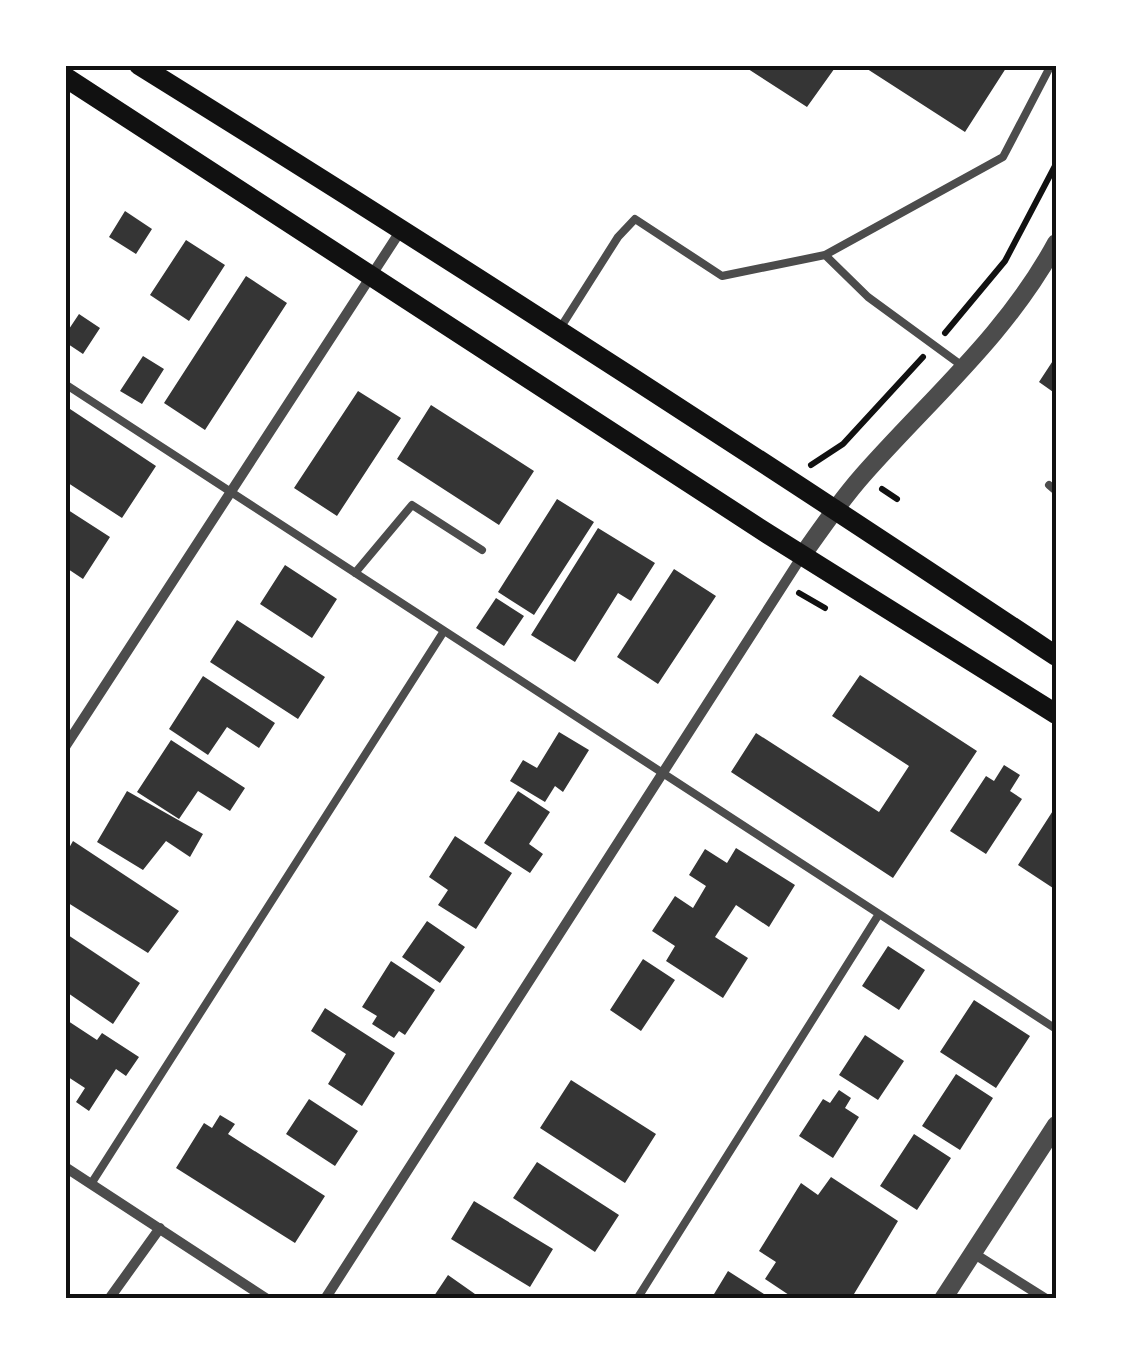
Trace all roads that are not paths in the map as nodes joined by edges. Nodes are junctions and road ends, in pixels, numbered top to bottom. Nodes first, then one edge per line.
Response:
1 (139, 65) edge
2 (1051, 65) edge
3 (65, 76) edge
4 (402, 229) junction
5 (1056, 243) edge
6 (825, 255) junction
7 (369, 277) junction
8 (558, 330) junction
9 (965, 368) junction
10 (65, 384) edge
11 (230, 492) junction
12 (836, 509) junction
13 (482, 550) dead end
14 (802, 556) junction
15 (355, 573) junction
16 (444, 631) junction
17 (1056, 656) edge
18 (1056, 714) edge
19 (65, 747) edge
20 (662, 773) junction
21 (880, 914) junction
22 (1056, 1030) edge
23 (1056, 1125) edge
24 (65, 1167) edge
25 (91, 1184) junction
26 (160, 1228) junction
27 (973, 1253) junction
28 (110, 1299) edge
29 (266, 1299) edge
30 (325, 1299) edge
31 (637, 1299) edge
32 (943, 1299) edge
33 (1046, 1299) edge

1 - 4 main road
2 - 6 lane
3 - 7 main road
4 - 7 street
4 - 8 main road
5 - 9 street
6 - 8 lane
6 - 9 lane
7 - 11 street
7 - 14 main road
8 - 12 main road
9 - 12 street
10 - 11 lane
11 - 15 lane
11 - 19 street
12 - 14 street
12 - 17 main road
13 - 15 lane
14 - 18 main road
14 - 20 street
15 - 16 lane
16 - 20 lane
16 - 25 lane
20 - 21 lane
20 - 30 street
21 - 22 lane
21 - 31 lane
23 - 27 street
24 - 25 street
25 - 26 street
26 - 28 street
26 - 29 street
27 - 32 street
27 - 33 street

